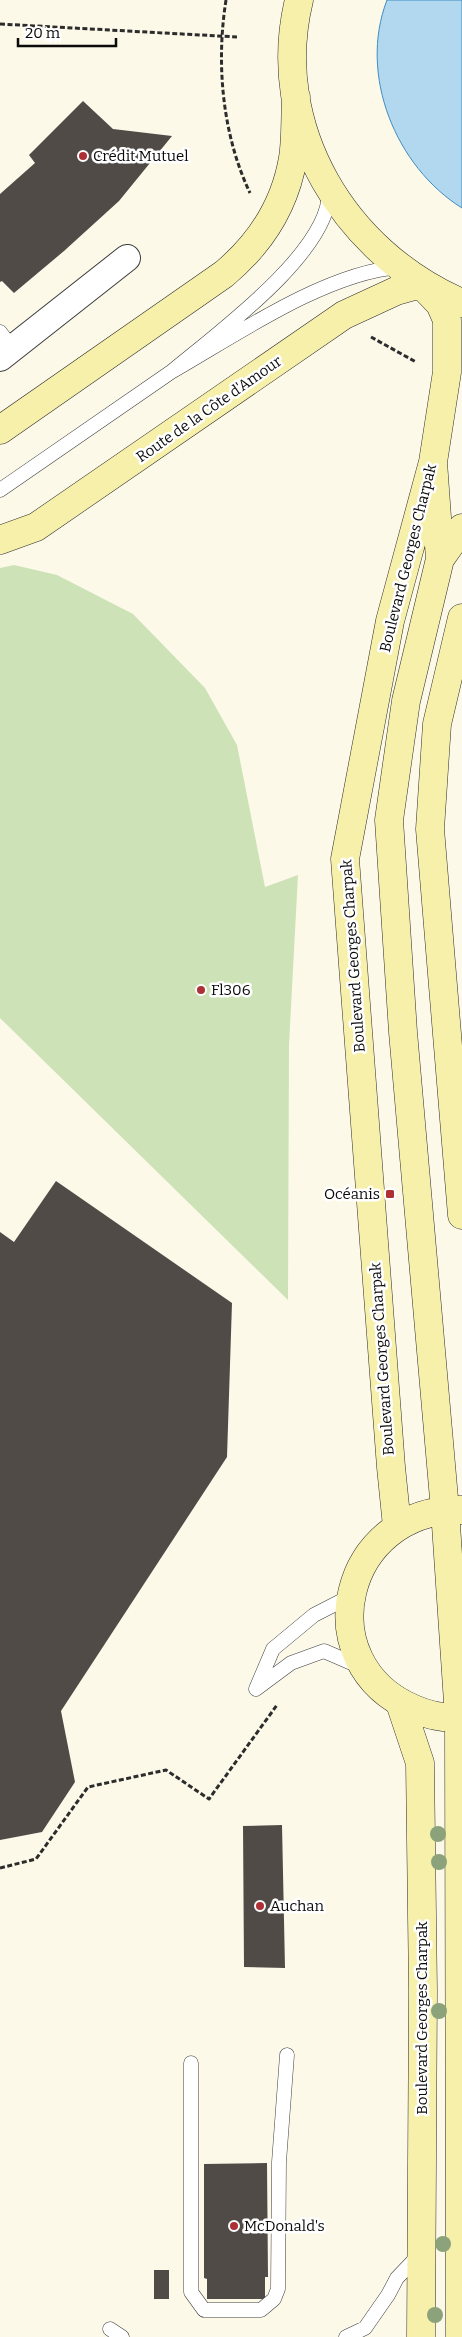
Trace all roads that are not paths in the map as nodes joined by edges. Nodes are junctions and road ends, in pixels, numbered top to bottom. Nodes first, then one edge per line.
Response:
1 (299, 0) edge
2 (296, 97) junction
3 (329, 189) junction
4 (127, 258) dead end
5 (400, 267) junction
6 (421, 284) junction
7 (462, 304) edge
8 (4, 346) edge
9 (171, 372) junction
10 (0, 430) edge
11 (433, 462) junction
12 (0, 490) edge
13 (462, 528) edge
14 (0, 540) edge
15 (440, 559) junction
16 (462, 618) edge
17 (462, 1215) edge
18 (454, 1510) edge
19 (397, 1526) junction
20 (350, 1596) junction
21 (364, 1668) junction
22 (400, 1703) junction
23 (460, 1717) edge
24 (288, 2055) dead end
25 (191, 2063) dead end
26 (421, 2253) junction
27 (110, 2329) dead end
28 (122, 2337) edge
29 (346, 2337) edge
30 (421, 2337) edge
31 (460, 2337) edge

1 - 2 main road
2 - 3 main road
2 - 10 main road
3 - 5 main road
3 - 9 lane
4 - 8 street
5 - 6 main road
5 - 9 lane
6 - 7 main road
6 - 11 main road, Boulevard Georges Charpak
6 - 14 main road, Route de la Côte d'Amour
9 - 12 lane
11 - 15 main road
11 - 19 main road, Boulevard Georges Charpak
13 - 15 main road
15 - 18 main road
16 - 17 main road
18 - 19 main road
18 - 23 main road
19 - 20 main road
20 - 21 main road
20 - 21 lane
21 - 22 main road
22 - 23 main road
22 - 26 main road, Boulevard Georges Charpak
23 - 31 main road
24 - 25 lane
26 - 29 lane
26 - 30 main road, Boulevard Georges Charpak
27 - 28 lane

